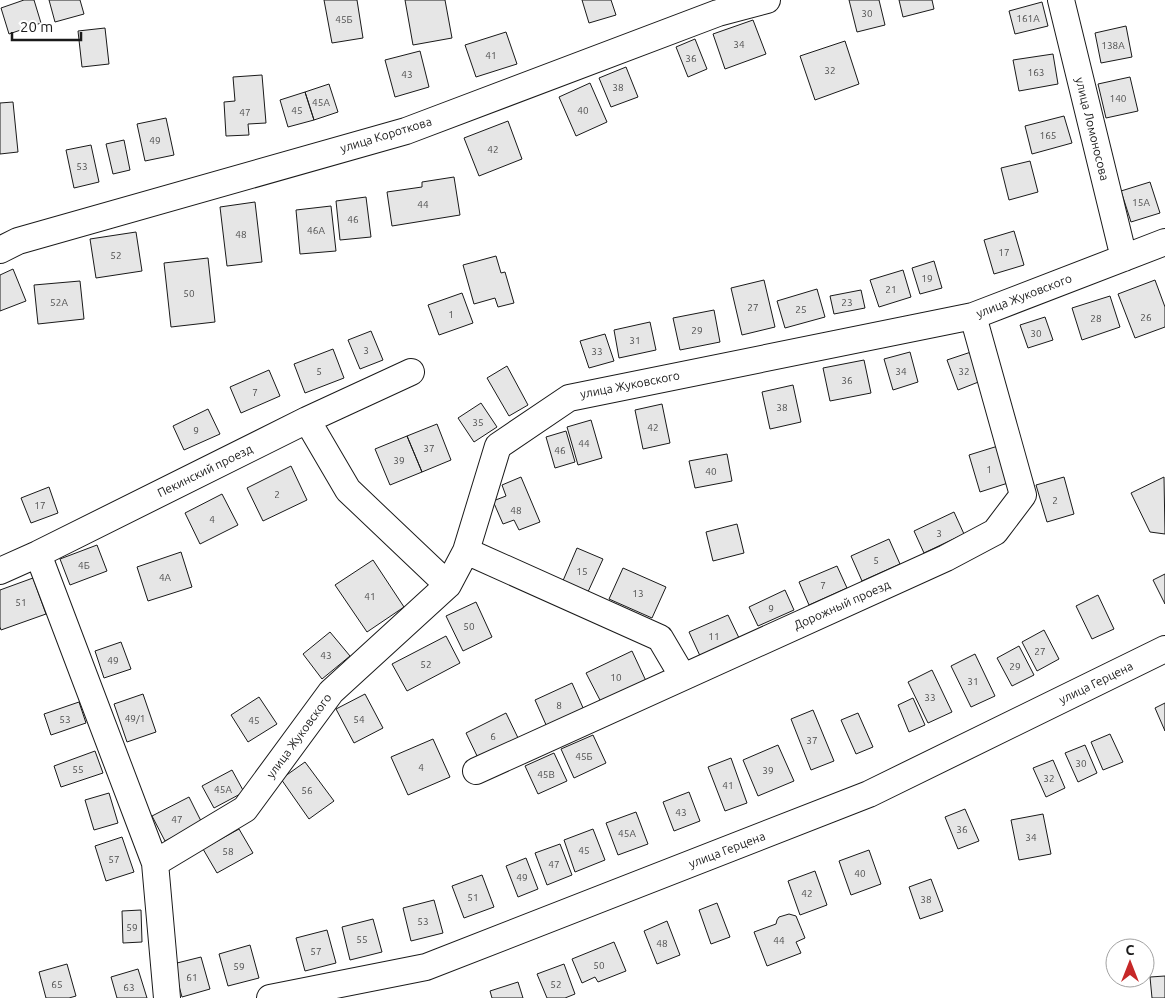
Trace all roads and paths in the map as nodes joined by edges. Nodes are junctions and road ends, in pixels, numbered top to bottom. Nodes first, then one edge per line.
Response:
1 (767, 0) edge
2 (1061, 0) edge
3 (1165, 242) edge
4 (0, 250) edge
5 (1124, 258) junction
6 (973, 316) junction
7 (411, 372) dead end
8 (307, 420) junction
9 (466, 551) junction
10 (38, 554) junction
11 (0, 571) edge
12 (448, 585) junction
13 (1165, 649) edge
14 (684, 677) junction
15 (476, 771) dead end
16 (154, 863) junction
17 (167, 998) edge
18 (270, 998) edge

1 - 4 street, улица Короткова
2 - 5 street, улица Ломоносова
3 - 5 street, улица Жуковского
5 - 6 street, улица Жуковского
6 - 9 street, улица Жуковского
6 - 14 street, Дорожный проезд
7 - 8 street, Пекинский проезд
8 - 10 street, Пекинский проезд
8 - 12 street
9 - 12 street, улица Жуковского
9 - 14 street
10 - 11 street, Пекинский проезд
10 - 16 street
12 - 16 street, улица Жуковского
13 - 18 street, улица Герцена
14 - 15 street, Дорожный проезд
16 - 17 street

